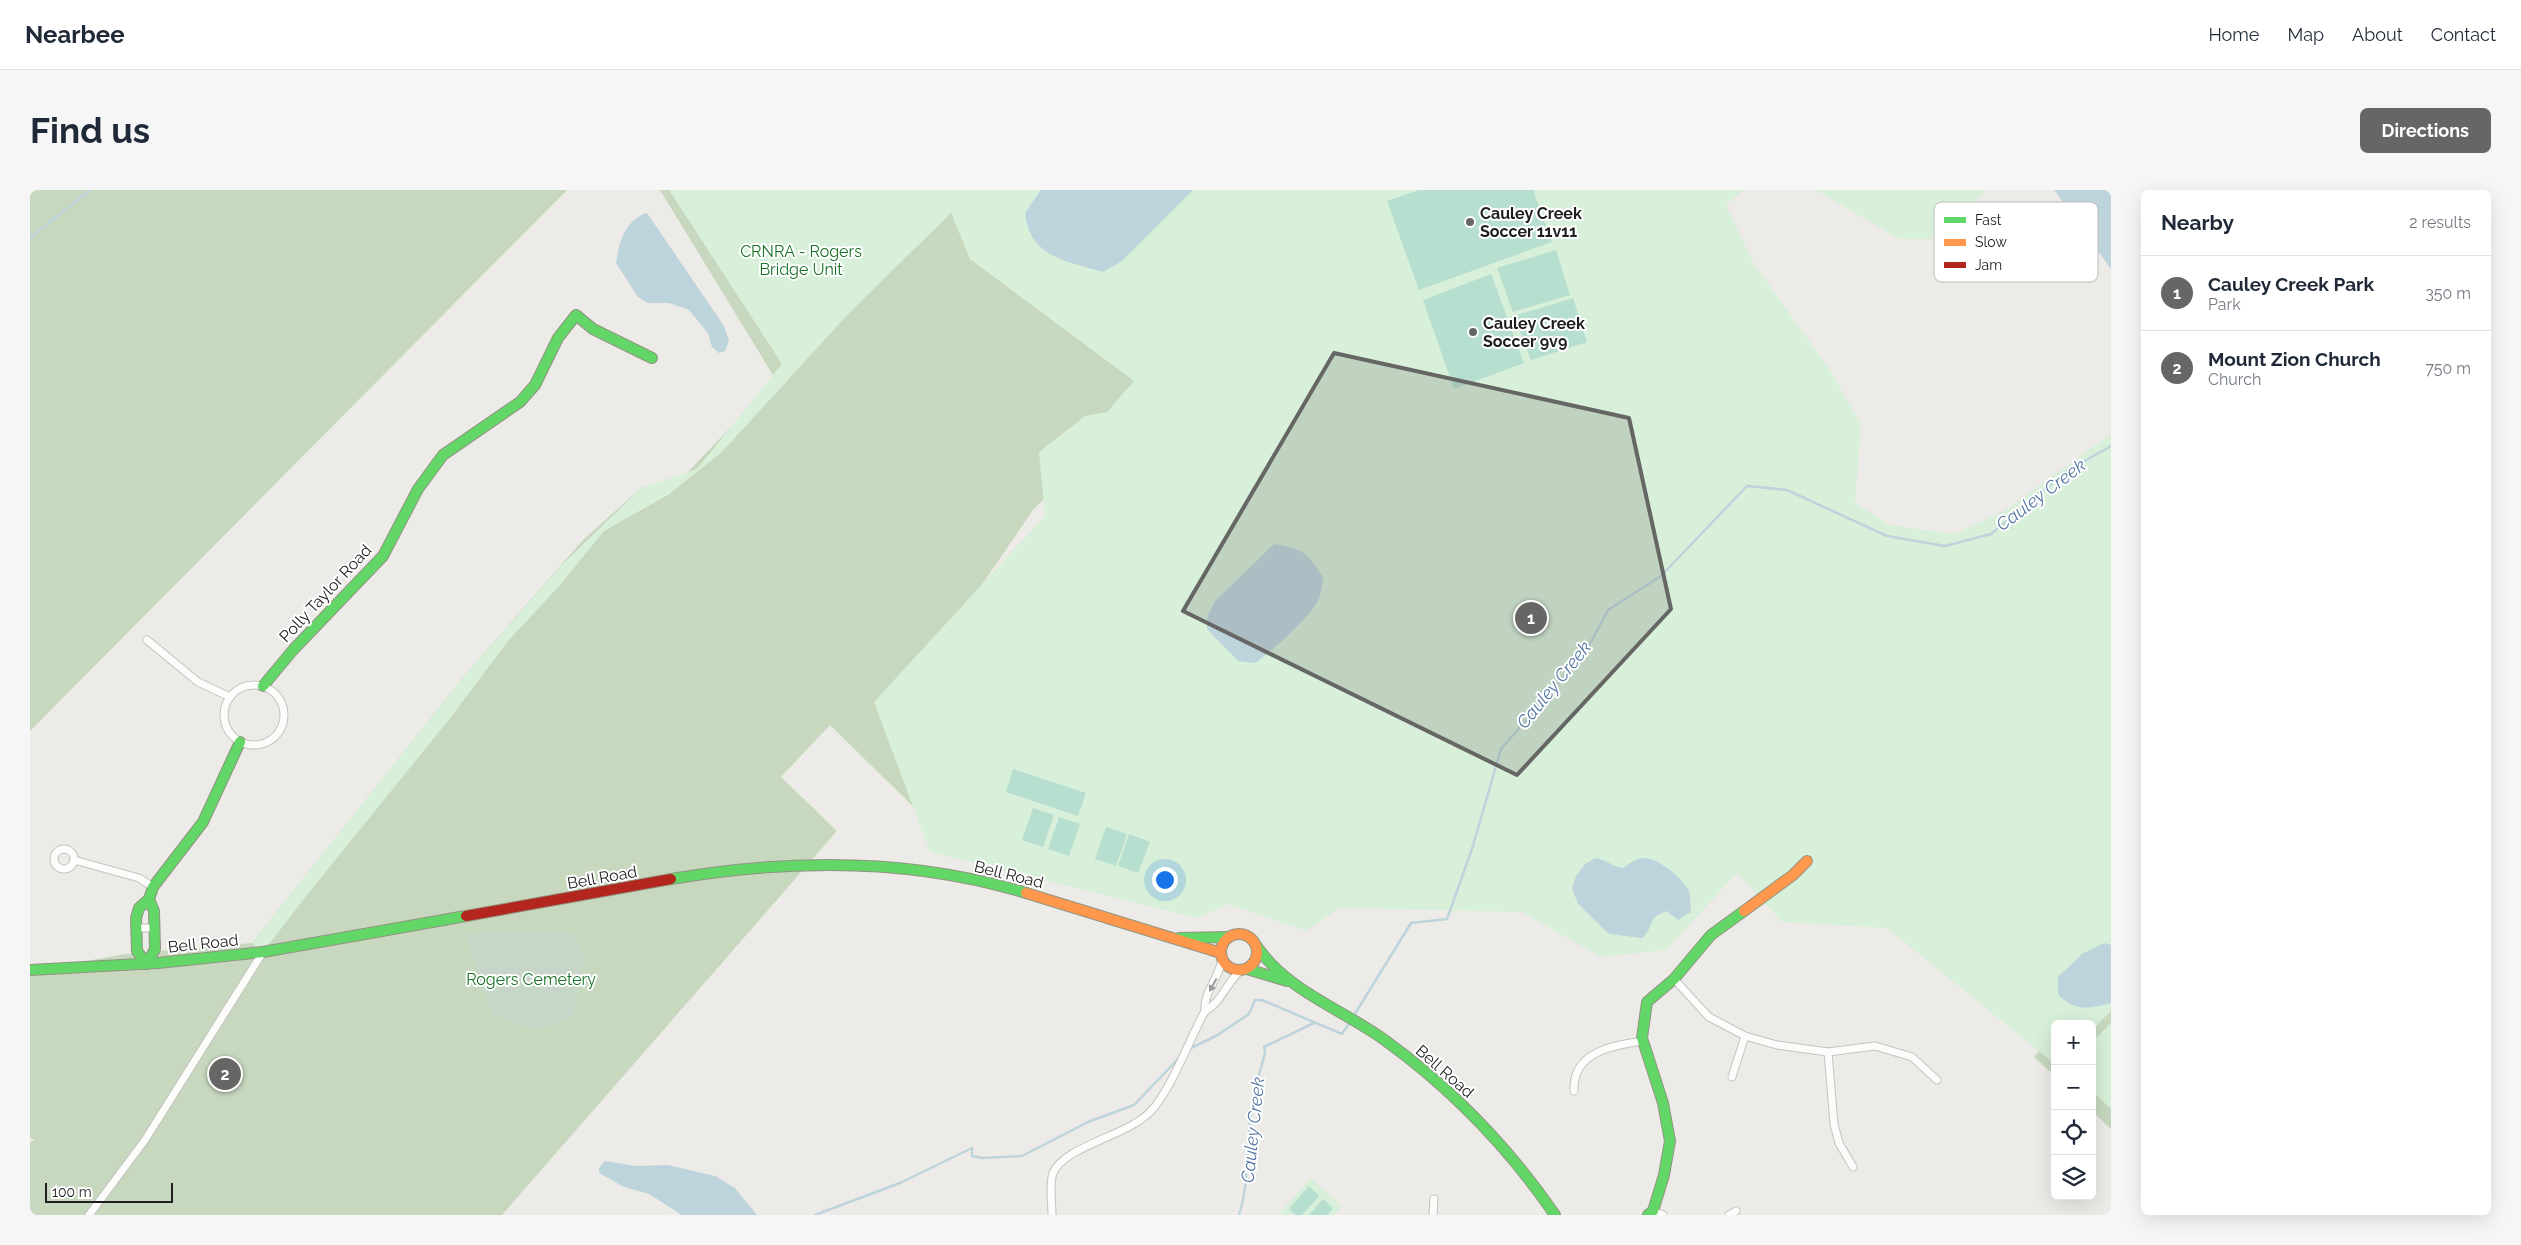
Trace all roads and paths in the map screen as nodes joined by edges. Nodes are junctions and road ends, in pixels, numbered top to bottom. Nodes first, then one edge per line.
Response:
1 (652, 358) dead end
2 (147, 640) dead end
3 (263, 686) junction
4 (230, 697) junction
5 (240, 742) junction
6 (74, 860) dead end
7 (1807, 861) dead end
8 (153, 887) junction
9 (149, 899) junction
10 (136, 928) junction
11 (153, 928) junction
12 (1228, 937) junction
13 (1173, 938) junction
14 (1258, 948) junction
15 (263, 952) junction
16 (1222, 956) junction
17 (147, 964) junction
18 (1244, 969) junction
19 (30, 970) edge
20 (1674, 979) junction
21 (1288, 981) junction
22 (1205, 1011) junction
23 (1745, 1036) junction
24 (1643, 1042) junction
25 (1828, 1052) junction
26 (1732, 1077) dead end
27 (1937, 1080) dead end
28 (1574, 1091) dead end
29 (1854, 1166) dead end
30 (1434, 1199) dead end
31 (1655, 1214) edge
32 (90, 1215) edge
33 (1052, 1215) edge
34 (1433, 1215) edge
35 (1555, 1215) edge

1 - 3 street, Polly Taylor Road
2 - 4 street
3 - 4 street
3 - 5 street
4 - 5 street
5 - 8 street
6 - 8 street
7 - 20 street
8 - 9 street
9 - 10 street
9 - 11 street
10 - 11 street
10 - 17 street
11 - 17 street
12 - 13 street, Bell Road
12 - 14 street, Bell Road
12 - 16 street
13 - 15 street, Bell Road
13 - 16 street, Bell Road
14 - 18 street
14 - 21 street, Bell Road
15 - 17 street, Bell Road
15 - 32 street
16 - 18 street, Bell Road
16 -> 22 street
17 - 19 street, Bell Road
18 - 21 street, Bell Road
18 - 22 street
20 - 23 street
20 - 24 street
21 - 35 street, Bell Road
22 - 33 street
23 - 25 street
23 - 26 street
24 - 28 street
24 - 31 street
25 - 27 street
25 - 29 street
30 - 34 street

